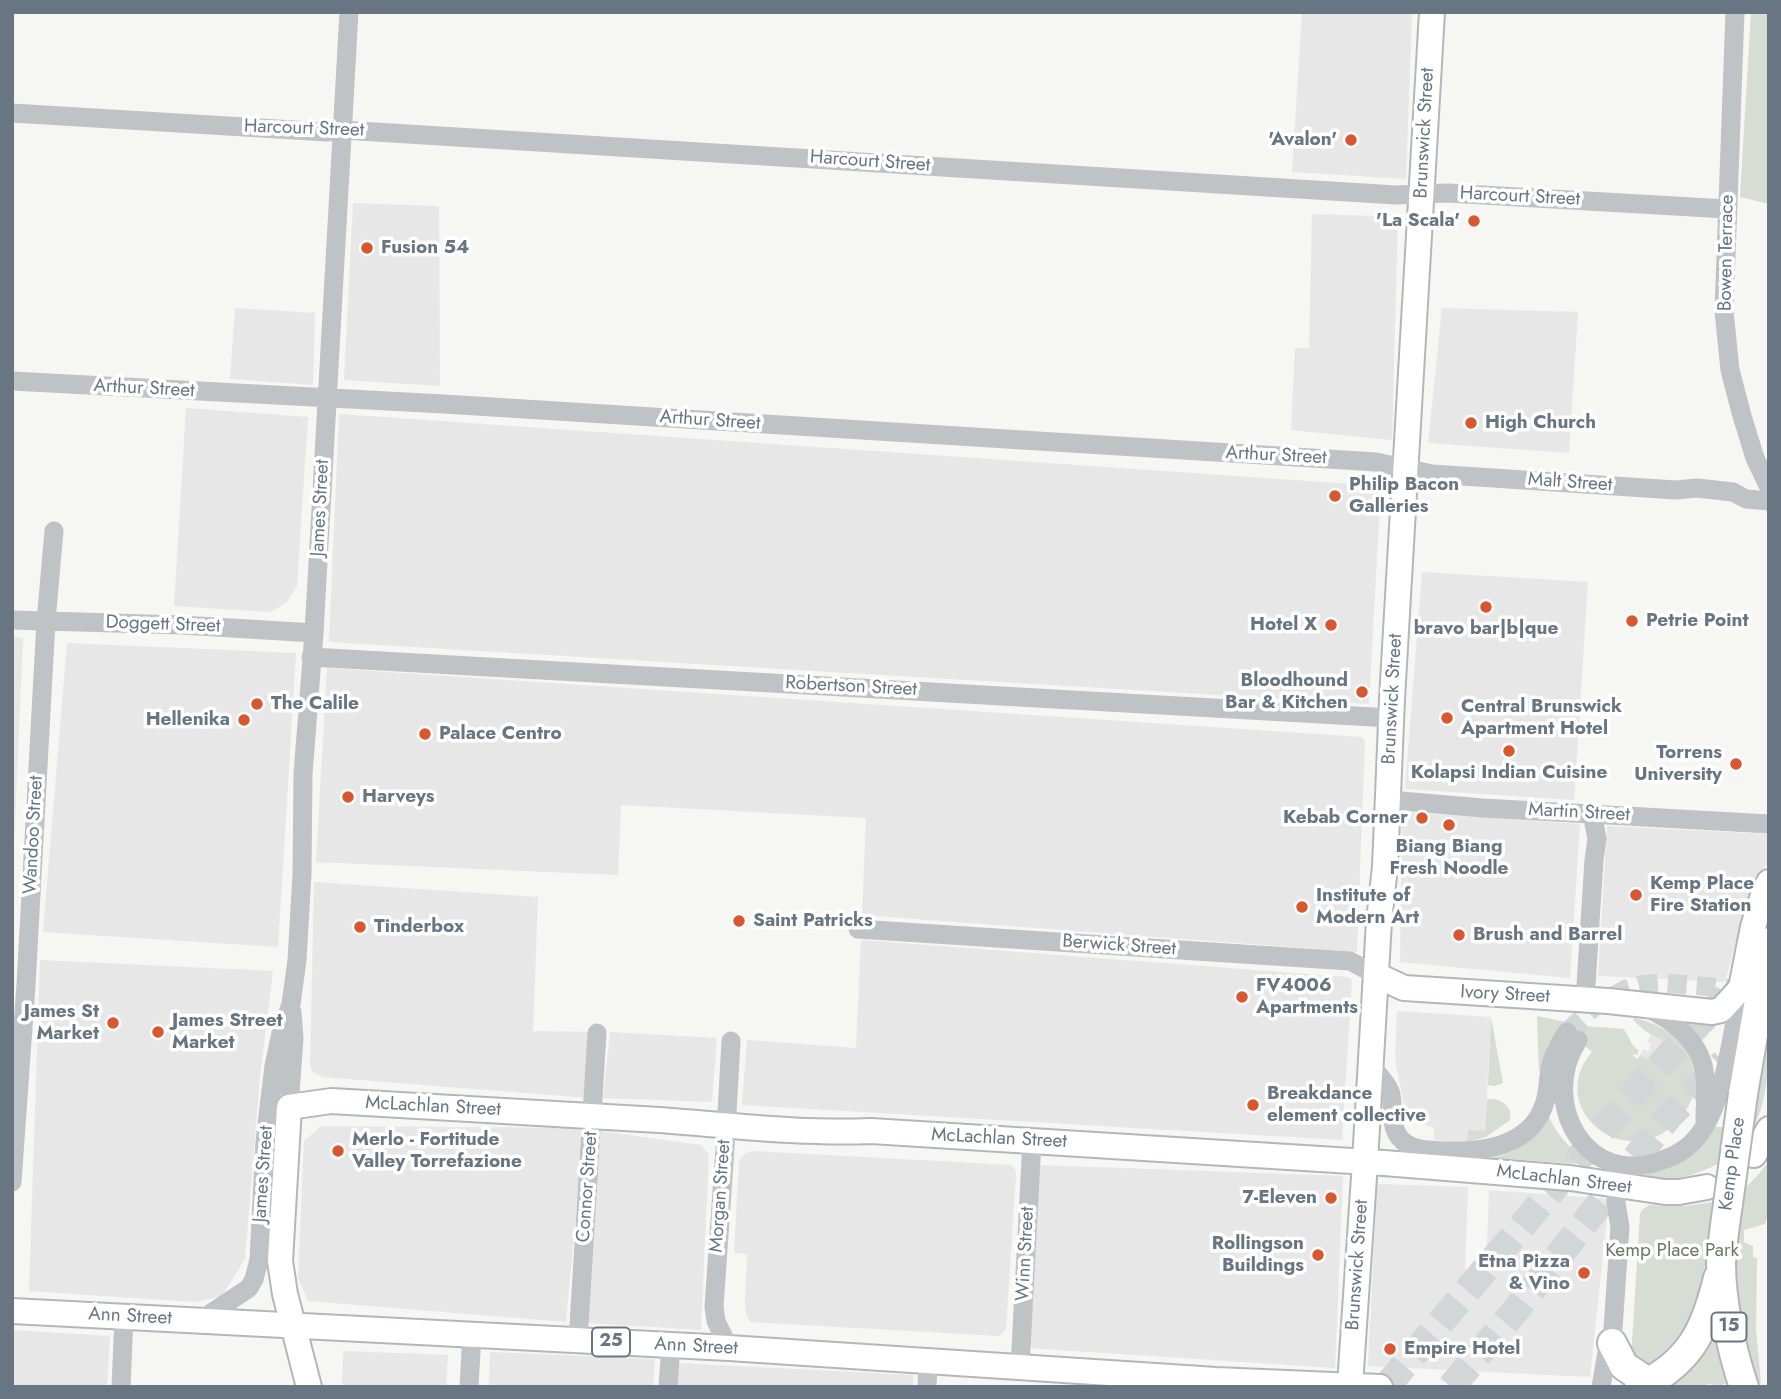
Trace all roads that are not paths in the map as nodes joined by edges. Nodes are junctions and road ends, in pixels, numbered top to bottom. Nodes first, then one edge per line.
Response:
1 (349, 12) edge
2 (1432, 12) edge
3 (1735, 12) edge
4 (12, 113) edge
5 (343, 130) junction
6 (1422, 194) junction
7 (1727, 209) junction
8 (12, 381) edge
9 (327, 399) junction
10 (1406, 469) junction
11 (1765, 478) edge
12 (1734, 492) junction
13 (1769, 500) edge
14 (54, 531) dead end
15 (12, 620) edge
16 (46, 621) junction
17 (314, 633) junction
18 (312, 657) junction
19 (1391, 718) junction
20 (1389, 800) junction
21 (1592, 814) junction
22 (1769, 824) edge
23 (1769, 882) edge
24 (858, 929) dead end
25 (1769, 942) edge
26 (1376, 975) junction
27 (1741, 988) junction
28 (1585, 1000) junction
29 (291, 1004) junction
30 (1637, 1005) junction
31 (597, 1033) dead end
32 (731, 1041) dead end
33 (274, 1066) junction
34 (1371, 1066) junction
35 (290, 1081) junction
36 (316, 1102) junction
37 (289, 1107) junction
38 (592, 1116) junction
39 (1705, 1124) junction
40 (726, 1126) junction
41 (1769, 1129) edge
42 (1032, 1141) junction
43 (1754, 1155) dead end
44 (1365, 1162) junction
45 (12, 1182) edge
46 (1617, 1186) junction
47 (1648, 1190) junction
48 (1718, 1196) junction
49 (1620, 1227) junction
50 (1721, 1266) junction
51 (12, 1311) edge
52 (124, 1317) junction
53 (201, 1320) junction
54 (294, 1326) junction
55 (472, 1334) junction
56 (578, 1341) junction
57 (1612, 1343) junction
58 (671, 1345) junction
59 (729, 1348) junction
60 (928, 1361) junction
61 (1020, 1367) junction
62 (1125, 1380) edge
63 (1350, 1385) edge
64 (1644, 1385) edge
65 (121, 1387) edge
66 (309, 1387) edge
67 (469, 1387) edge
68 (668, 1387) edge
69 (927, 1387) edge
70 (1380, 1387) edge
71 (1601, 1387) edge
72 (1744, 1387) edge

1 - 5 street, James Street
2 - 6 main road, Brunswick Street
3 - 7 street, Bowen Terrace
4 - 5 street, Harcourt Street
5 - 6 street, Harcourt Street
5 - 9 street, James Street
6 - 7 street, Harcourt Street
6 - 10 main road, Brunswick Street
7 - 11 street, Bowen Terrace
8 - 9 street, Arthur Street
9 - 10 street, Arthur Street
9 - 17 street, James Street
10 - 12 street, Malt Street
10 - 19 main road, Brunswick Street
11 - 12 street
12 - 13 street, Malt Street
14 - 16 street, Wandoo Street
15 - 16 street, Doggett Street
16 - 17 street, Doggett Street
16 - 45 street, Wandoo Street
17 - 18 street, James Street
18 - 19 street, Robertson Street
18 - 29 street, James Street
19 - 20 main road, Brunswick Street
20 - 21 street, Martin Street
20 - 26 main road, Brunswick Street
21 - 22 street, Martin Street
21 - 28 street
23 - 27 main road, Kemp Place
24 - 26 street, Berwick Street
25 - 48 highway, Kemp Place / 15, bridge
26 - 28 main road, Ivory Street
26 - 34 main road, Brunswick Street
27 - 30 main road, Ivory Street
27 - 39 street, Kemp Place
28 - 30 main road, Ivory Street
29 - 33 street, James Street
29 - 35 street, James Street
30 - 39 street, Ivory Street
31 - 38 street, Connor Street
32 - 40 street, Morgan Street
33 - 35 street
33 - 53 street, James Street
34 - 39 street
34 - 44 main road, Brunswick Street
35 - 36 street
35 - 37 street, James Street
36 - 37 main road, McLachlan Street
36 - 38 main road, McLachlan Street
37 - 54 main road, James Street
38 - 40 main road, McLachlan Street
38 - 56 street, Connor Street
40 - 42 main road, McLachlan Street
40 - 59 street, Morgan Street
41 - 43 main road
42 - 44 main road, McLachlan Street
42 - 61 street, Winn Street
44 - 46 main road, McLachlan Street
44 - 63 main road, Brunswick Street
46 - 47 main road, McLachlan Street
46 - 49 street
47 - 48 main road, McLachlan Street
47 - 49 street
48 - 50 highway, Kemp Place / 15
49 - 57 street
50 - 64 highway
50 - 72 highway, Kemp Place / 15
51 - 52 main road, Ann Street / 25
52 - 53 main road, Ann Street / 25
52 - 65 street
53 - 54 main road, Ann Street / 25
54 - 55 main road, Ann Street / 25
54 - 66 main road, James Street
55 - 56 main road, Ann Street / 25
55 - 67 street
56 - 58 main road, Ann Street / 25
57 - 64 highway
57 - 71 street
58 - 59 main road, Ann Street / 25
58 - 68 street
59 - 60 main road, Ann Street / 25
60 - 61 main road, Ann Street / 25
60 - 69 street
61 - 62 main road, Ann Street / 25
62 - 63 main road, Ann Street / 25
63 - 70 main road, Ann Street / 25

